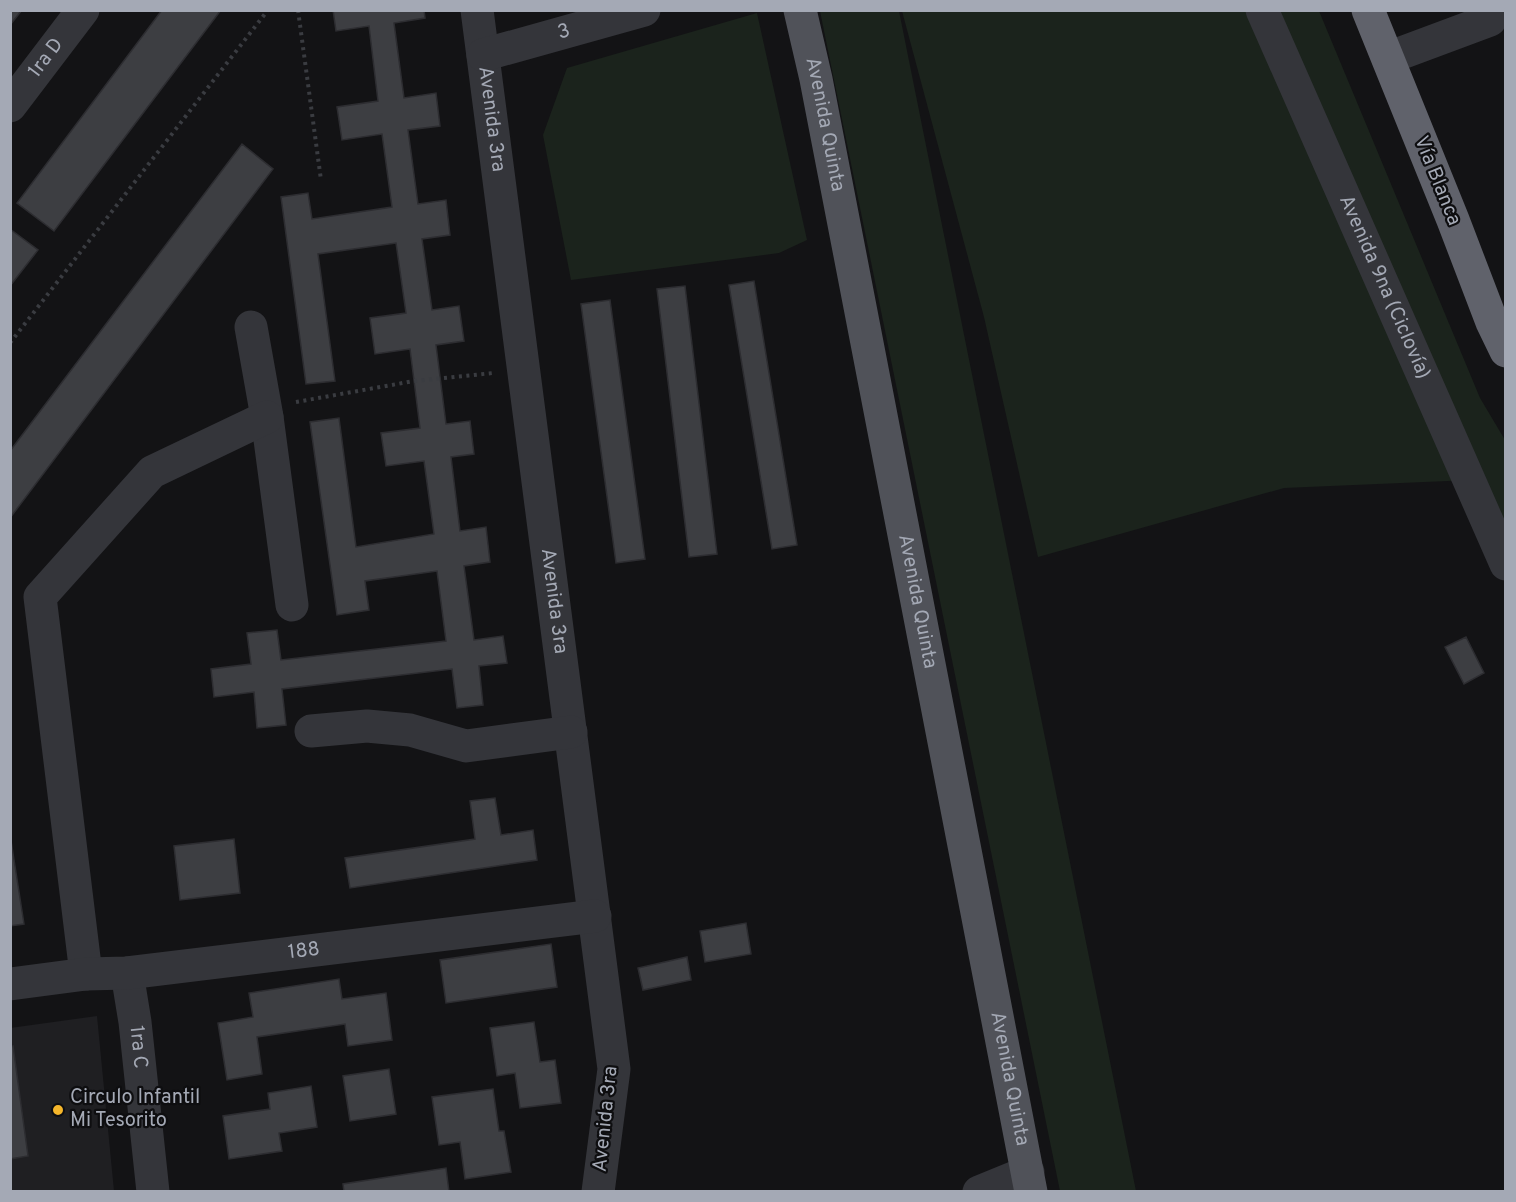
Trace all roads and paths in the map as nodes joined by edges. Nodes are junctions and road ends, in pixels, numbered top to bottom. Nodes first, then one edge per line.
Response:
1 (83, 10) edge
2 (267, 10) edge
3 (298, 10) edge
4 (477, 10) edge
5 (644, 10) edge
6 (800, 10) edge
7 (1262, 10) edge
8 (1368, 10) edge
9 (1490, 20) dead end
10 (483, 55) junction
11 (1388, 58) junction
12 (10, 106) edge
13 (321, 180) dead end
14 (251, 327) dead end
15 (10, 343) edge
16 (1506, 351) edge
17 (524, 369) junction
18 (267, 417) junction
19 (1506, 564) edge
20 (292, 605) dead end
21 (311, 731) dead end
22 (571, 732) junction
23 (595, 915) junction
24 (86, 974) junction
25 (127, 974) junction
26 (10, 984) edge
27 (1030, 1182) edge
28 (153, 1191) edge
29 (598, 1191) edge
30 (979, 1191) edge

1 - 12 street, 1ra D
2 - 15 path
3 - 13 path
4 - 10 street, Avenida 3ra
5 - 10 street, 3
6 - 27 main road, Avenida Quinta
7 - 19 street, Avenida 9na (Ciclovía)
8 - 11 highway, Vía Blanca
9 - 11 street
10 - 17 street, Avenida 3ra
11 - 16 highway, Vía Blanca
14 - 18 street
17 - 18 path
17 - 22 street, Avenida 3ra
18 - 20 street
18 - 24 street
21 - 22 street
22 - 23 street, Avenida 3ra
23 - 25 street, 188
23 - 29 street, Avenida 3ra
24 - 25 street, 188
24 - 26 street, 188
25 - 28 street, 1ra C
27 - 30 street

